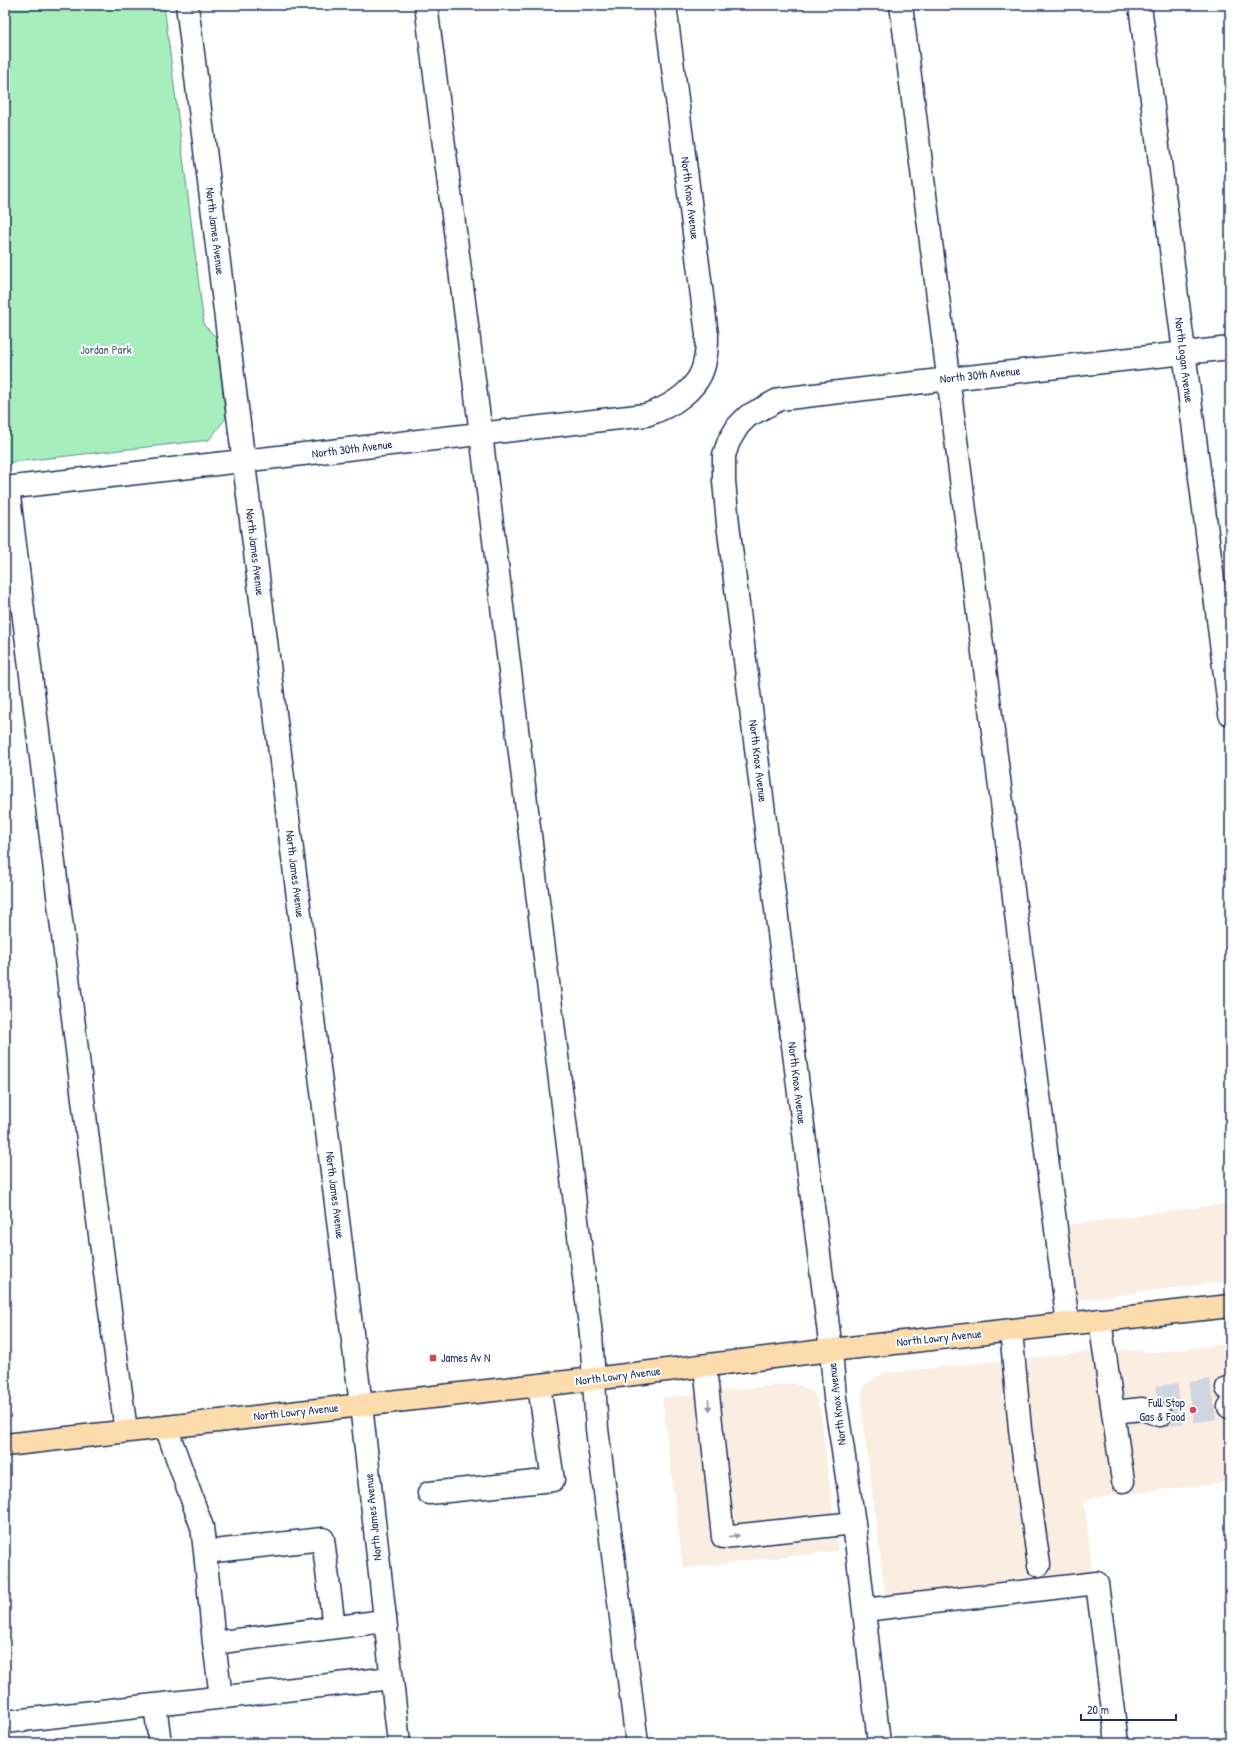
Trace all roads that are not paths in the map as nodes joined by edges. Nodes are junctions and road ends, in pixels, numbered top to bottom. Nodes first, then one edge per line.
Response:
1 (187, 5) edge
2 (426, 5) edge
3 (665, 5) edge
4 (901, 5) edge
5 (1140, 5) edge
6 (1230, 348) edge
7 (1184, 354) junction
8 (949, 378) junction
9 (691, 388) joint
10 (738, 426) joint
11 (481, 434) junction
12 (244, 462) junction
13 (6, 488) edge
14 (1230, 714) edge
15 (1230, 1306) edge
16 (1100, 1320) junction
17 (1068, 1324) junction
18 (1011, 1330) junction
19 (831, 1350) junction
20 (705, 1366) junction
21 (593, 1380) junction
22 (540, 1386) junction
23 (361, 1405) junction
24 (1153, 1407) tunnel mouth
25 (1113, 1412) junction
26 (166, 1426) junction
27 (126, 1431) junction
28 (5, 1445) edge
29 (1122, 1481) dead end
30 (429, 1493) dead end
31 (854, 1523) junction
32 (205, 1552) junction
33 (1039, 1565) dead end
34 (864, 1610) junction
35 (384, 1621) junction
36 (334, 1627) junction
37 (214, 1643) junction
38 (390, 1678) junction
39 (221, 1697) junction
40 (156, 1705) junction
41 (5, 1722) edge
42 (160, 1743) edge
43 (399, 1743) edge
44 (637, 1743) edge
45 (879, 1743) edge
46 (1117, 1743) edge

1 - 12 street, North James Avenue
2 - 11 street
3 - 9 street, North Knox Avenue
4 - 8 street
5 - 7 street, North Logan Avenue
6 - 7 street, North 30th Avenue
7 - 8 street, North 30th Avenue
7 - 14 street, North Logan Avenue
8 - 10 street, North 30th Avenue
8 - 17 street
9 - 11 street, North 30th Avenue
10 - 19 street, North Knox Avenue
11 - 12 street, North 30th Avenue
11 - 21 street
12 - 13 street, North 30th Avenue
12 - 23 street, North James Avenue
13 - 27 street
15 - 16 main road, North Lowry Avenue
16 - 17 main road, North Lowry Avenue
16 - 25 street
17 - 18 main road, North Lowry Avenue
18 - 19 main road, North Lowry Avenue
18 - 33 street
19 - 20 main road, North Lowry Avenue
19 - 31 street, North Knox Avenue
20 - 21 main road, North Lowry Avenue
20 -> 31 street
21 - 22 main road, North Lowry Avenue
21 - 44 street
22 - 23 main road, North Lowry Avenue
22 - 30 street
23 - 26 main road, North Lowry Avenue
23 - 35 street, North James Avenue
24 - 25 street
25 - 29 street
26 - 27 main road, North Lowry Avenue
26 - 32 street
27 - 28 main road, North Lowry Avenue
31 - 34 street, North Knox Avenue
32 - 36 street
32 - 37 street
34 - 45 street, North Knox Avenue
34 - 46 street
35 - 36 street
35 - 38 street, North James Avenue
36 - 37 street
37 - 39 street
38 - 39 street
38 - 43 street, North James Avenue
39 - 40 street
40 - 41 street
40 - 42 street

